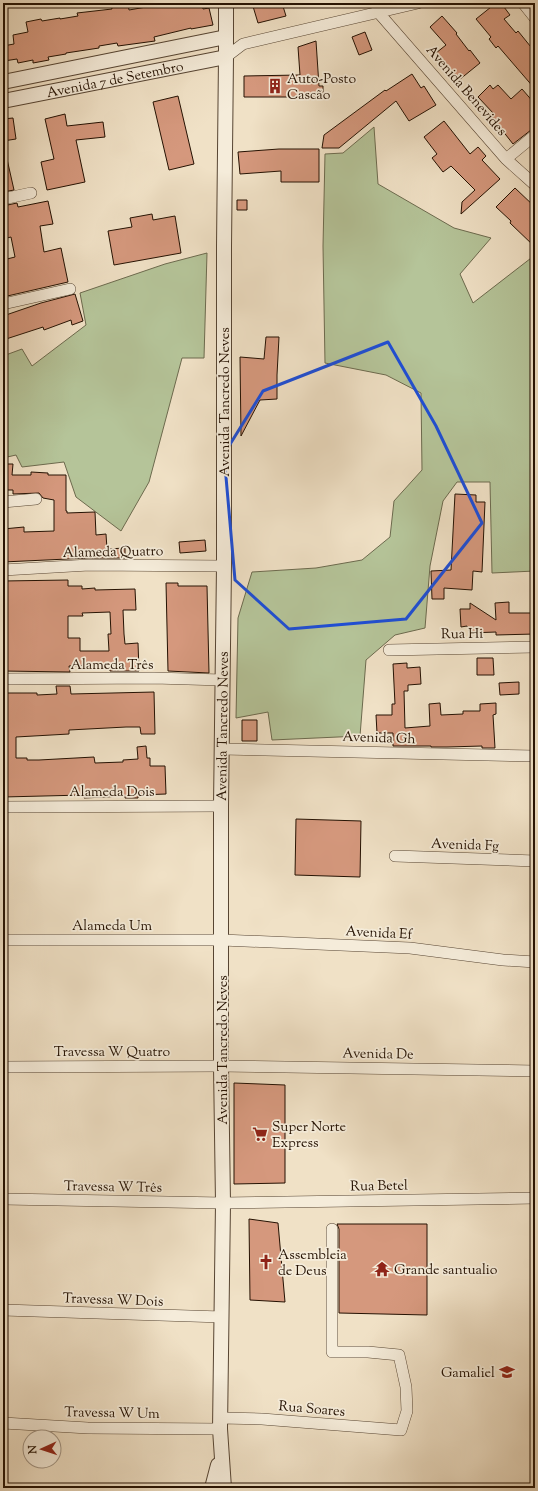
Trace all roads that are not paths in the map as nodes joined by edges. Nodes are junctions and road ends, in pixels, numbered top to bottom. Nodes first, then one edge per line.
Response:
1 (226, 3) edge
2 (418, 3) edge
3 (522, 3) edge
4 (378, 12) junction
5 (535, 18) edge
6 (226, 36) junction
7 (243, 44) junction
8 (226, 57) junction
9 (3, 82) edge
10 (4, 97) edge
11 (535, 134) edge
12 (506, 159) junction
13 (535, 186) edge
14 (31, 193) dead end
15 (3, 199) edge
16 (70, 289) dead end
17 (3, 304) edge
18 (36, 499) dead end
19 (3, 502) edge
20 (224, 566) junction
21 (3, 570) edge
22 (535, 647) edge
23 (389, 650) dead end
24 (3, 680) edge
25 (222, 680) junction
26 (223, 748) junction
27 (535, 756) edge
28 (222, 806) junction
29 (3, 807) edge
30 (395, 856) dead end
31 (535, 861) edge
32 (3, 940) edge
33 (222, 940) junction
34 (535, 962) edge
35 (221, 1066) junction
36 (3, 1067) edge
37 (535, 1071) edge
38 (535, 1198) edge
39 (3, 1199) edge
40 (223, 1203) junction
41 (332, 1229) dead end
42 (3, 1310) edge
43 (222, 1318) junction
44 (220, 1423) junction
45 (3, 1424) edge
46 (222, 1449) junction
47 (212, 1488) edge
48 (224, 1488) edge

1 - 6 street, Avenida Tancredo Neves
2 - 4 street
3 - 5 street
4 - 7 street
4 - 12 street, Avenida Benevides
6 - 7 street
6 - 8 street, Avenida Tancredo Neves
6 - 9 street
7 - 8 street
8 - 10 street, Avenida 7 de Setembro
8 - 20 street, Avenida Tancredo Neves
11 - 12 street
12 - 13 street, Avenida Benevides
14 - 15 street
16 - 17 street
18 - 19 street
20 - 21 street, Alameda Quatro
20 - 25 street, Avenida Tancredo Neves
22 - 23 street, Rua Hi
24 - 25 street, Alameda Três
25 - 26 street, Avenida Tancredo Neves
26 - 27 street, Avenida Gh
26 - 28 street, Avenida Tancredo Neves
28 - 29 street, Alameda Dois
28 - 33 street, Avenida Tancredo Neves
30 - 31 street, Avenida Fg
32 - 33 street, Alameda Um
33 - 34 street, Avenida Ef
33 - 35 street, Avenida Tancredo Neves
35 - 36 street, Travessa W Quatro
35 - 37 street, Avenida De
35 - 40 street, Avenida Tancredo Neves
38 - 40 street, Rua Betel
39 - 40 street, Travessa W Três
40 - 43 street, Avenida Tancredo Neves
41 - 44 street, Rua Soares
42 - 43 street, Travessa W Dois
43 - 44 street, Avenida Tancredo Neves
44 - 45 street, Travessa W Um
44 - 46 street, Avenida Tancredo Neves
46 - 47 street, Avenida Tancredo Neves
46 - 48 street, Avenida Tancredo Neves

